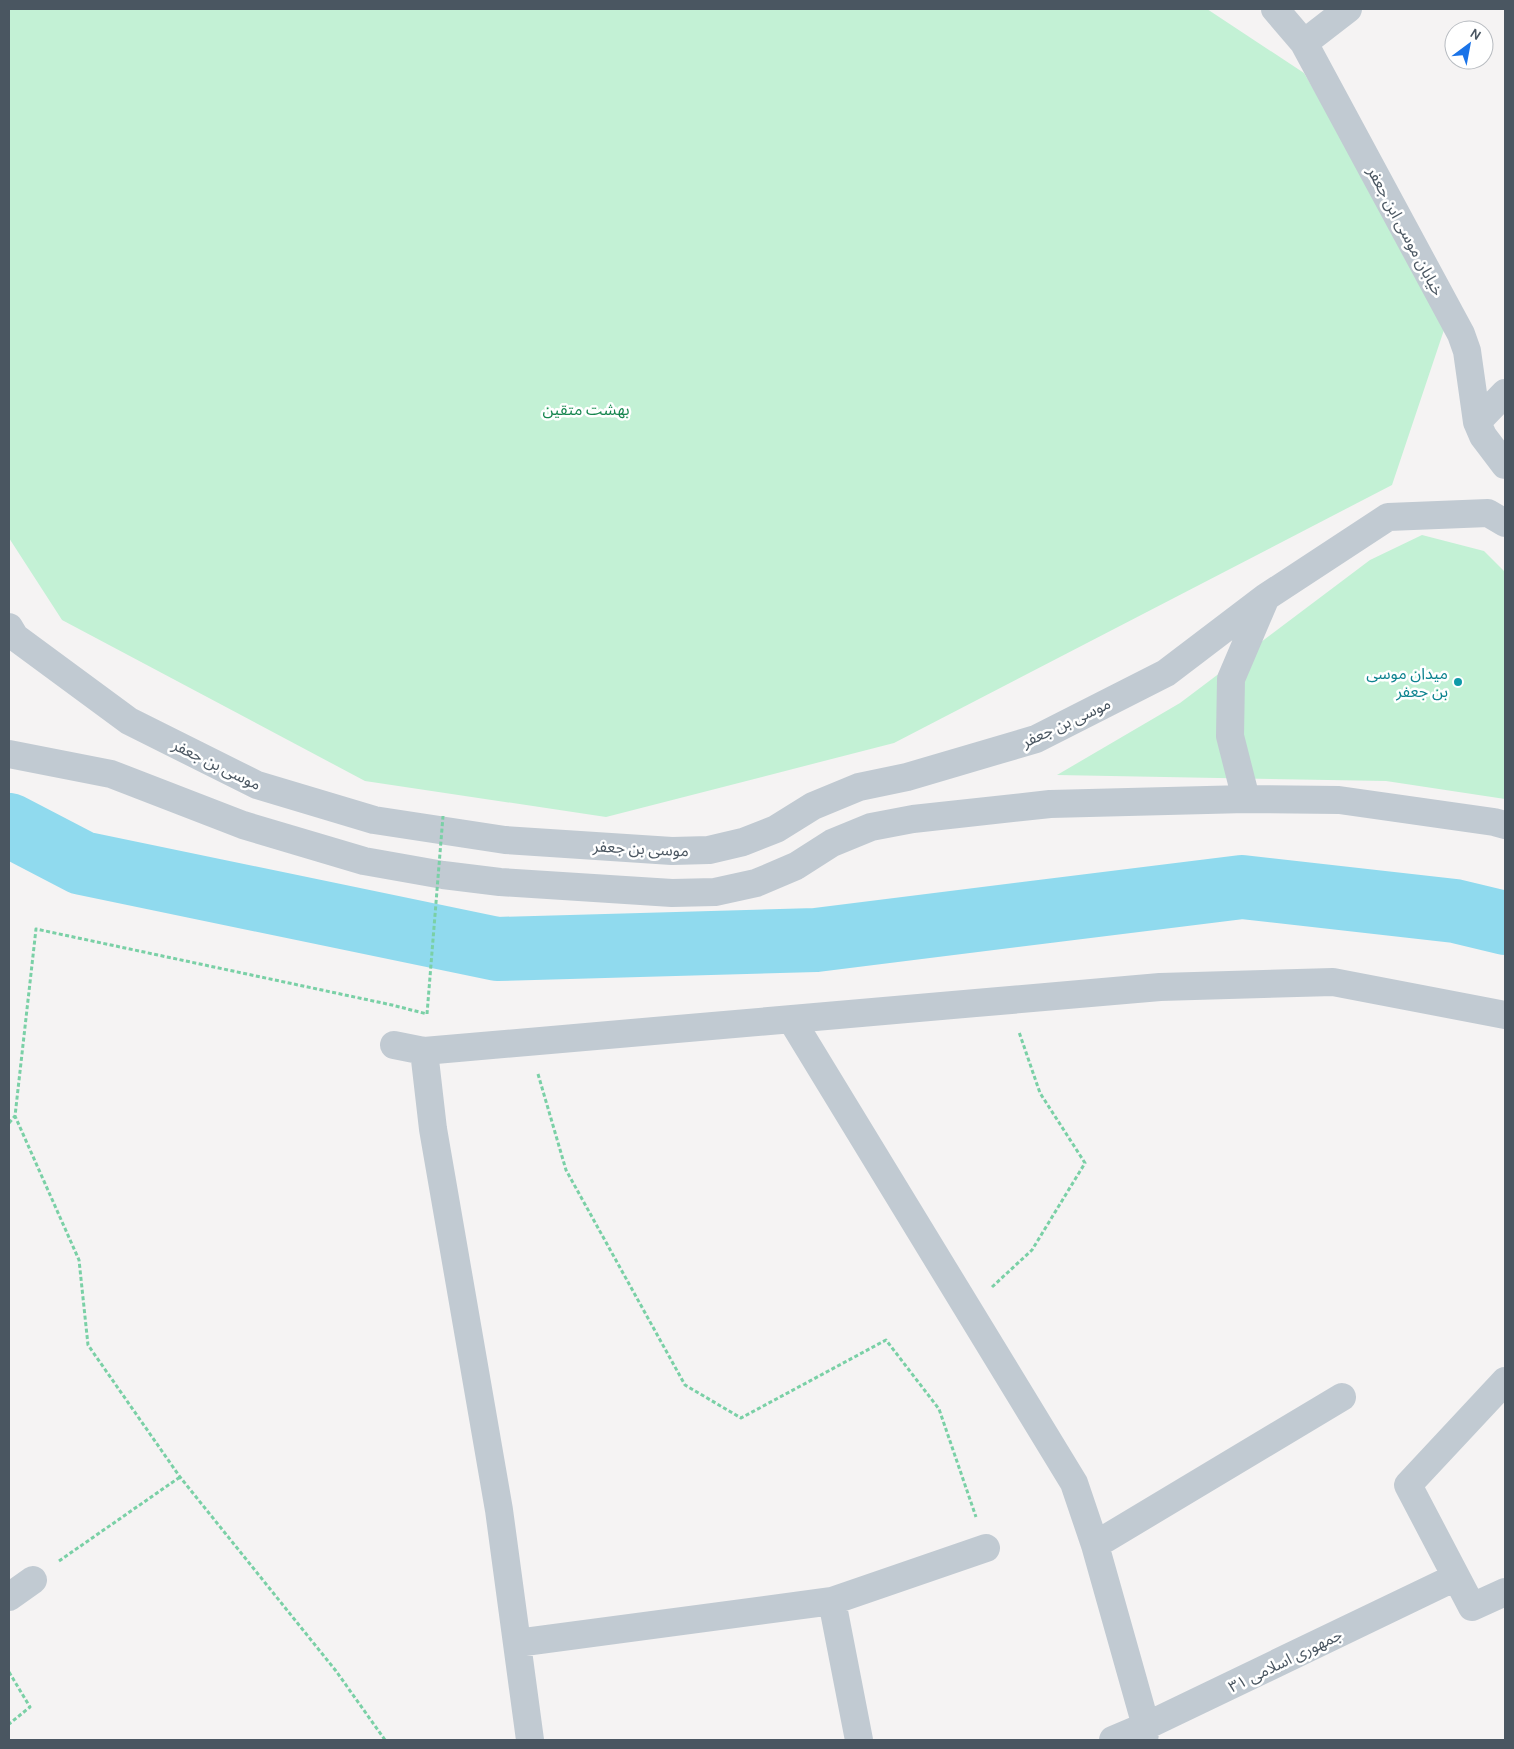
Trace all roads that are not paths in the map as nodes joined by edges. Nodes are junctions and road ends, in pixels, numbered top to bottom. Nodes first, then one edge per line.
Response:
1 (1275, 9) edge
2 (1348, 9) edge
3 (1304, 43) junction
4 (1505, 393) edge
5 (1478, 422) junction
6 (1505, 465) edge
7 (1505, 523) edge
8 (1266, 597) junction
9 (9, 627) edge
10 (9, 754) edge
11 (1246, 799) junction
12 (1505, 825) edge
13 (1505, 1015) edge
14 (791, 1019) junction
15 (394, 1045) dead end
16 (424, 1051) junction
17 (1505, 1381) edge
18 (1342, 1397) dead end
19 (1095, 1545) junction
20 (986, 1548) road end
21 (1456, 1577) junction
22 (33, 1580) road end
23 (1505, 1592) edge
24 (9, 1597) edge
25 (832, 1601) junction
26 (517, 1643) junction
27 (1150, 1736) edge
28 (530, 1740) edge
29 (859, 1740) edge
30 (1113, 1740) edge

1 - 3 street, خیابان موسی ابن جعفر
2 - 3 street
3 - 5 street, خیابان موسی ابن جعفر
4 - 5 street
5 - 6 street, خیابان موسی ابن جعفر
7 - 8 street
8 - 9 street, موسی بن جعفر
8 - 11 street
10 - 11 street
11 - 12 street
13 - 14 street
14 - 16 street
14 - 19 street
15 - 16 street
16 - 26 street
17 - 21 street
18 - 19 street
19 - 27 street
20 - 25 street
21 - 23 street
21 - 27 street, جمهوری اسلامی ۳۱
22 - 24 street
25 - 26 street
25 - 29 street
26 - 28 street
27 - 30 street, جمهوری اسلامی ۳۱

